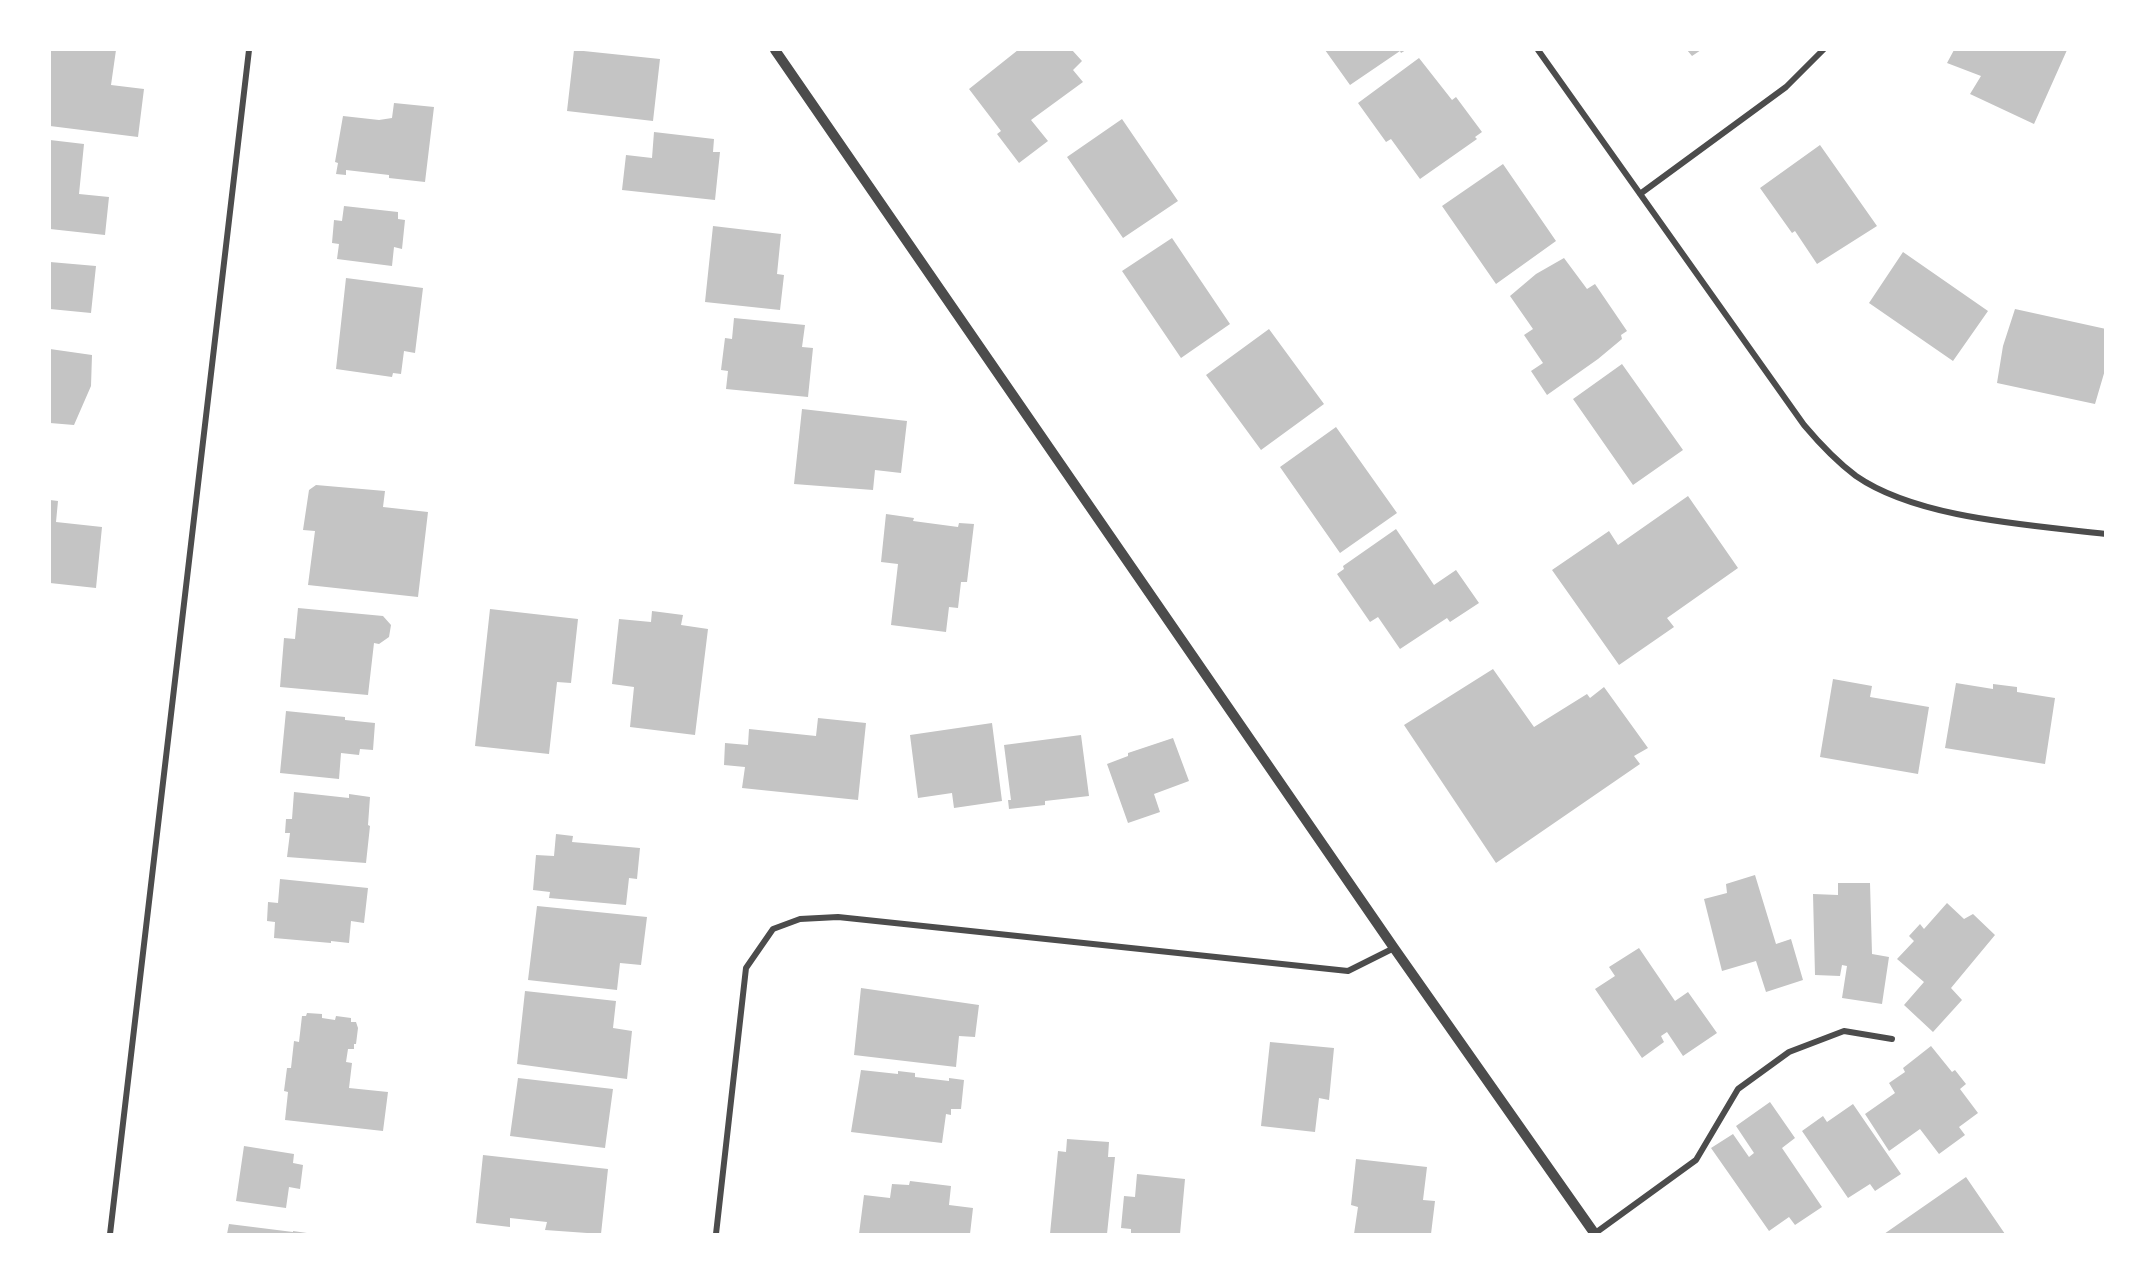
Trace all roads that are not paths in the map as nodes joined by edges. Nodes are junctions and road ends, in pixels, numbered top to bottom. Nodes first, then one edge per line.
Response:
1 (249, 50) edge
2 (775, 50) edge
3 (1538, 50) edge
4 (1823, 50) edge
5 (1640, 194) junction
6 (2106, 534) edge
7 (1394, 948) junction
8 (1892, 1039) dead end
9 (110, 1234) edge
10 (716, 1234) edge
11 (1594, 1234) edge

1 - 9 street
2 - 7 street
3 - 5 street
4 - 5 street
5 - 6 street
7 - 10 street
7 - 11 street
8 - 11 street

